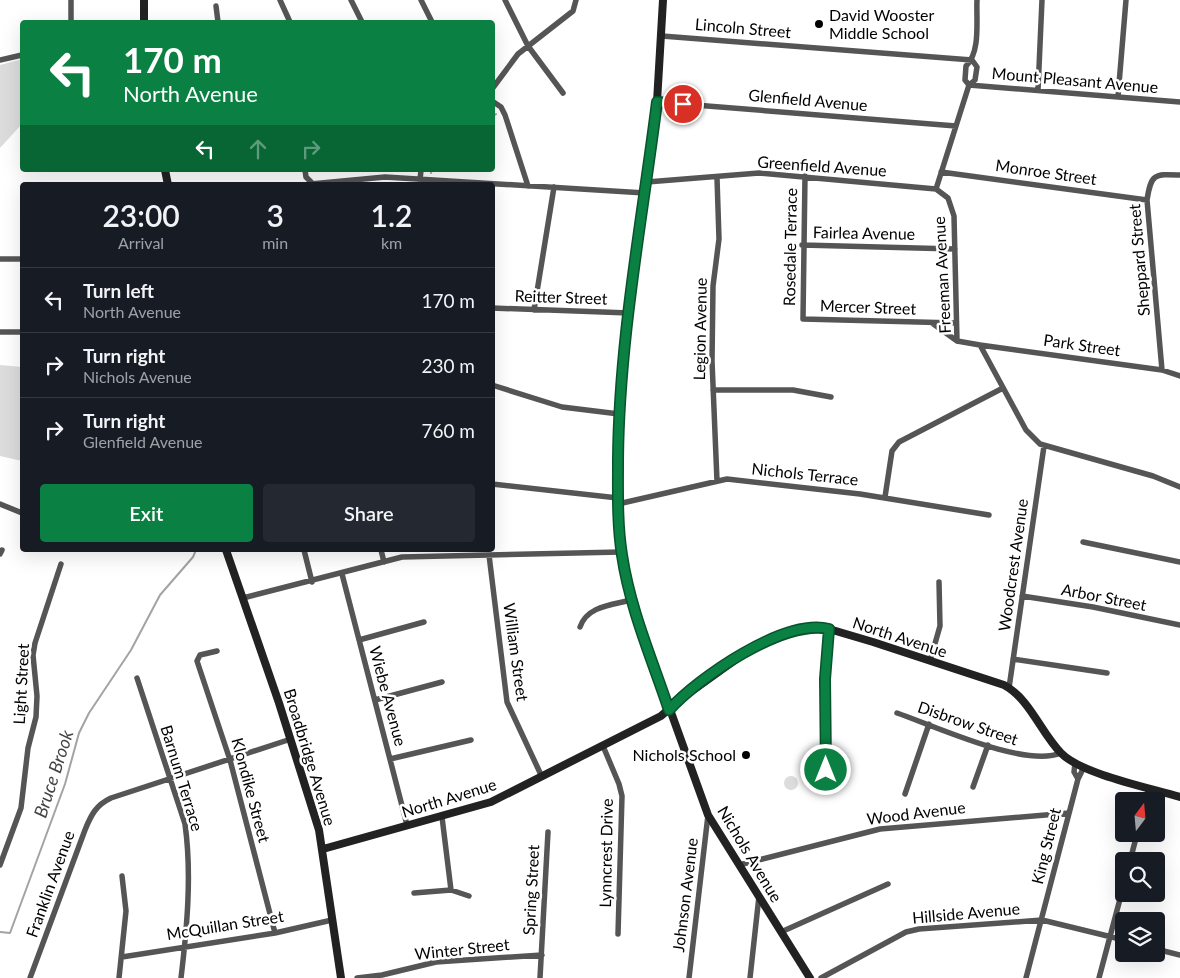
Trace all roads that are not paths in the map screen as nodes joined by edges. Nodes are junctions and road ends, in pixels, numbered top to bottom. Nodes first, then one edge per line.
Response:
1 (71, 0) edge
2 (144, 0) edge
3 (280, 0) edge
4 (351, 0) edge
5 (421, 0) edge
6 (505, 0) edge
7 (576, 0) edge
8 (663, 0) edge
9 (977, 0) edge
10 (1042, 0) edge
11 (1126, 0) edge
12 (216, 6) dead end
13 (71, 20) edge
14 (144, 20) edge
15 (218, 20) edge
16 (289, 20) edge
17 (361, 20) edge
18 (431, 20) edge
19 (662, 36) junction
20 (528, 46) junction
21 (20, 55) edge
22 (0, 60) edge
23 (972, 60) junction
24 (495, 84) edge
25 (969, 85) junction
26 (1038, 90) junction
27 (563, 93) dead end
28 (1118, 96) junction
29 (657, 102) junction
30 (1180, 102) edge
31 (495, 103) edge
32 (956, 126) junction
33 (306, 172) edge
34 (421, 172) edge
35 (941, 172) junction
36 (1180, 175) edge
37 (805, 176) junction
38 (717, 178) junction
39 (420, 180) junction
40 (312, 182) edge
41 (334, 182) edge
42 (456, 182) edge
43 (647, 182) junction
44 (495, 184) edge
45 (528, 186) junction
46 (554, 187) junction
47 (936, 189) junction
48 (645, 194) junction
49 (1147, 200) junction
50 (802, 245) junction
51 (955, 249) junction
52 (0, 259) edge
53 (20, 259) edge
54 (495, 308) edge
55 (534, 310) junction
56 (629, 313) junction
57 (803, 319) joint
58 (932, 323) junction
59 (956, 323) junction
60 (0, 332) edge
61 (20, 332) edge
62 (957, 340) junction
63 (980, 345) junction
64 (1162, 370) junction
65 (1180, 376) edge
66 (495, 386) edge
67 (1003, 388) junction
68 (713, 390) junction
69 (831, 398) dead end
70 (619, 414) junction
71 (1044, 446) junction
72 (717, 481) junction
73 (495, 484) edge
74 (1180, 487) edge
75 (885, 497) junction
76 (618, 501) junction
77 (0, 504) edge
78 (20, 512) edge
79 (989, 514) dead end
80 (1083, 542) dead end
81 (227, 552) edge
82 (304, 552) edge
83 (382, 552) edge
84 (621, 552) junction
85 (489, 555) junction
86 (384, 562) junction
87 (1180, 562) edge
88 (61, 564) dead end
89 (342, 574) junction
90 (312, 582) junction
91 (939, 582) dead end
92 (1022, 596) junction
93 (243, 598) junction
94 (631, 600) junction
95 (424, 622) dead end
96 (1180, 625) edge
97 (580, 627) dead end
98 (829, 629) junction
99 (359, 640) junction
100 (217, 651) dead end
101 (1013, 659) junction
102 (930, 661) junction
103 (1108, 673) dead end
104 (137, 678) dead end
105 (442, 682) dead end
106 (1009, 688) junction
107 (375, 700) junction
108 (669, 710) junction
109 (897, 712) dead end
110 (929, 724) junction
111 (291, 739) junction
112 (471, 740) dead end
113 (988, 745) junction
114 (603, 746) junction
115 (1061, 753) junction
116 (390, 759) junction
117 (230, 760) junction
118 (1075, 763) junction
119 (1084, 767) junction
120 (826, 770) dead end
121 (542, 777) junction
122 (169, 779) junction
123 (1078, 780) junction
124 (973, 787) dead end
125 (1149, 788) junction
126 (1148, 792) edge
127 (905, 794) dead end
128 (1180, 797) edge
129 (1069, 813) junction
130 (708, 814) junction
131 (442, 817) junction
132 (408, 825) junction
133 (548, 832) dead end
134 (323, 849) junction
135 (0, 865) edge
136 (740, 865) junction
137 (122, 876) dead end
138 (888, 884) dead end
139 (451, 890) junction
140 (414, 893) dead end
141 (469, 896) dead end
142 (759, 896) junction
143 (1119, 902) edge
144 (332, 920) junction
145 (1042, 920) junction
146 (781, 932) junction
147 (275, 933) junction
148 (618, 934) dead end
149 (1110, 937) junction
150 (1115, 938) edge
151 (185, 945) junction
152 (1165, 951) edge
153 (542, 955) junction
154 (1180, 955) edge
155 (122, 956) junction
156 (30, 978) edge
157 (119, 978) edge
158 (182, 978) edge
159 (340, 978) edge
160 (357, 978) edge
161 (540, 978) edge
162 (689, 978) edge
163 (750, 978) edge
164 (810, 978) edge
165 (821, 978) edge
166 (1026, 978) edge
167 (1099, 978) edge

1 - 13 street
2 - 14 main road
3 - 16 street
4 - 17 street
5 - 18 street
6 - 20 street
7 - 20 street
8 - 19 main road, Nichols Avenue
9 - 23 street
10 - 26 street
11 - 28 street
12 - 15 street
19 - 23 street, Lincoln Street
19 - 29 main road, Nichols Avenue
20 - 24 street
20 - 27 street
21 - 22 street
23 - 25 street
23 - 25 street
25 - 26 street, Mount Pleasant Avenue
25 - 32 street
26 - 28 street, Mount Pleasant Avenue
28 - 30 street, Mount Pleasant Avenue
29 - 32 street, Glenfield Avenue
29 - 43 main road, Nichols Avenue
31 - 45 street
32 - 35 street
33 - 40 street
34 - 39 street
35 - 47 street
35 - 49 street, Monroe Street
36 - 49 street, Sheppard Street
37 - 38 street, Greenfield Avenue
37 - 47 street, Greenfield Avenue
37 - 50 street, Rosedale Terrace
38 - 43 street, Greenfield Avenue
38 - 68 street, Legion Avenue
39 - 41 street
39 - 42 street
43 - 48 main road, Nichols Avenue
44 - 45 street
45 - 46 street
46 - 48 street
46 - 55 street
47 - 51 street, Freeman Avenue
48 - 56 main road, Nichols Avenue
49 - 64 street, Sheppard Street
50 - 51 street, Fairlea Avenue
50 - 57 street, Rosedale Terrace
51 - 59 street, Freeman Avenue
52 - 53 street
54 - 55 street, Reitter Street
55 - 56 street, Reitter Street
56 - 70 main road, Nichols Avenue
57 - 58 street, Mercer Street
58 - 59 street, Mercer Street
58 - 62 street, Mercer Street
59 - 62 street, Freeman Avenue
60 - 61 street
62 - 63 street, Freeman Avenue
63 - 64 street, Park Street
63 - 67 street
64 - 65 street, Park Street
66 - 70 street
67 - 71 street
67 - 75 street
68 - 69 street
68 - 72 street, Legion Avenue
70 - 76 main road, Nichols Avenue
71 - 74 street
71 - 92 street, Woodcrest Avenue
72 - 75 street, Nichols Terrace
72 - 76 street, Nichols Terrace
73 - 76 street, Nichols Terrace
75 - 79 street, Nichols Terrace
76 - 84 main road, Nichols Avenue
77 - 78 street
80 - 87 street
81 - 93 main road, Broadbridge Avenue
82 - 90 street
83 - 86 street
84 - 85 street
84 - 94 main road, Nichols Avenue
85 - 86 street
85 - 121 street, William Street
86 - 89 street
88 - 135 street, Light Street
89 - 90 street
89 - 99 street, Wiebe Avenue
90 - 93 street
91 - 102 street
92 - 96 street, Arbor Street
92 - 101 street, Woodcrest Avenue
93 - 111 main road, Broadbridge Avenue
94 - 97 street
94 - 108 main road, Nichols Avenue
95 - 99 street
98 - 102 main road, North Avenue
98 - 108 main road, North Avenue
98 - 120 street
99 - 107 street, Wiebe Avenue
100 - 117 street, Klondike Street
101 - 103 street
101 - 106 street, Woodcrest Avenue
102 - 106 main road, North Avenue
104 - 122 street, Barnum Terrace
105 - 107 street
106 - 115 main road
107 - 116 street, Wiebe Avenue
108 - 114 main road, North Avenue
108 - 130 main road, Nichols Avenue
109 - 110 street, Disbrow Street
110 - 113 street, Disbrow Street
110 - 127 street
111 - 117 street
111 - 134 main road, Broadbridge Avenue
112 - 116 street
113 - 115 street, Disbrow Street
113 - 124 street
114 - 121 main road, North Avenue
114 - 148 street, Lynncrest Drive
115 - 118 main road
116 - 132 street, Wiebe Avenue
117 - 122 street
117 - 147 street, Klondike Street
118 - 119 main road
118 - 123 street, King Street
119 - 123 street, King Street
119 - 125 main road
121 - 131 main road, North Avenue
122 - 151 street, Barnum Terrace
122 - 156 street, Franklin Avenue
123 - 129 street, King Street
125 - 126 street
125 - 128 main road
129 - 136 street, Wood Avenue
129 - 145 street, King Street
130 - 136 main road, Nichols Avenue
130 - 162 street, Johnson Avenue
131 - 132 main road, North Avenue
131 - 139 street
132 - 134 main road, North Avenue
133 - 153 street, Spring Street
134 - 144 main road, Broadbridge Avenue
136 - 142 main road, Nichols Avenue
137 - 155 street
138 - 146 street
139 - 140 street
139 - 141 street
142 - 146 main road, Nichols Avenue
142 - 163 street
143 - 149 street
144 - 147 street, McQuillan Street
144 - 159 main road, Broadbridge Avenue
145 - 149 street, Hillside Avenue
145 - 165 street, Hillside Avenue
145 - 166 street, King Street
146 - 164 main road, Nichols Avenue
147 - 151 street, McQuillan Street
149 - 150 street, Hillside Avenue
149 - 167 street
151 - 155 street, McQuillan Street
151 - 158 street, Barnum Terrace
152 - 154 street
153 - 160 street, Winter Street
153 - 161 street, Spring Street
155 - 157 street

